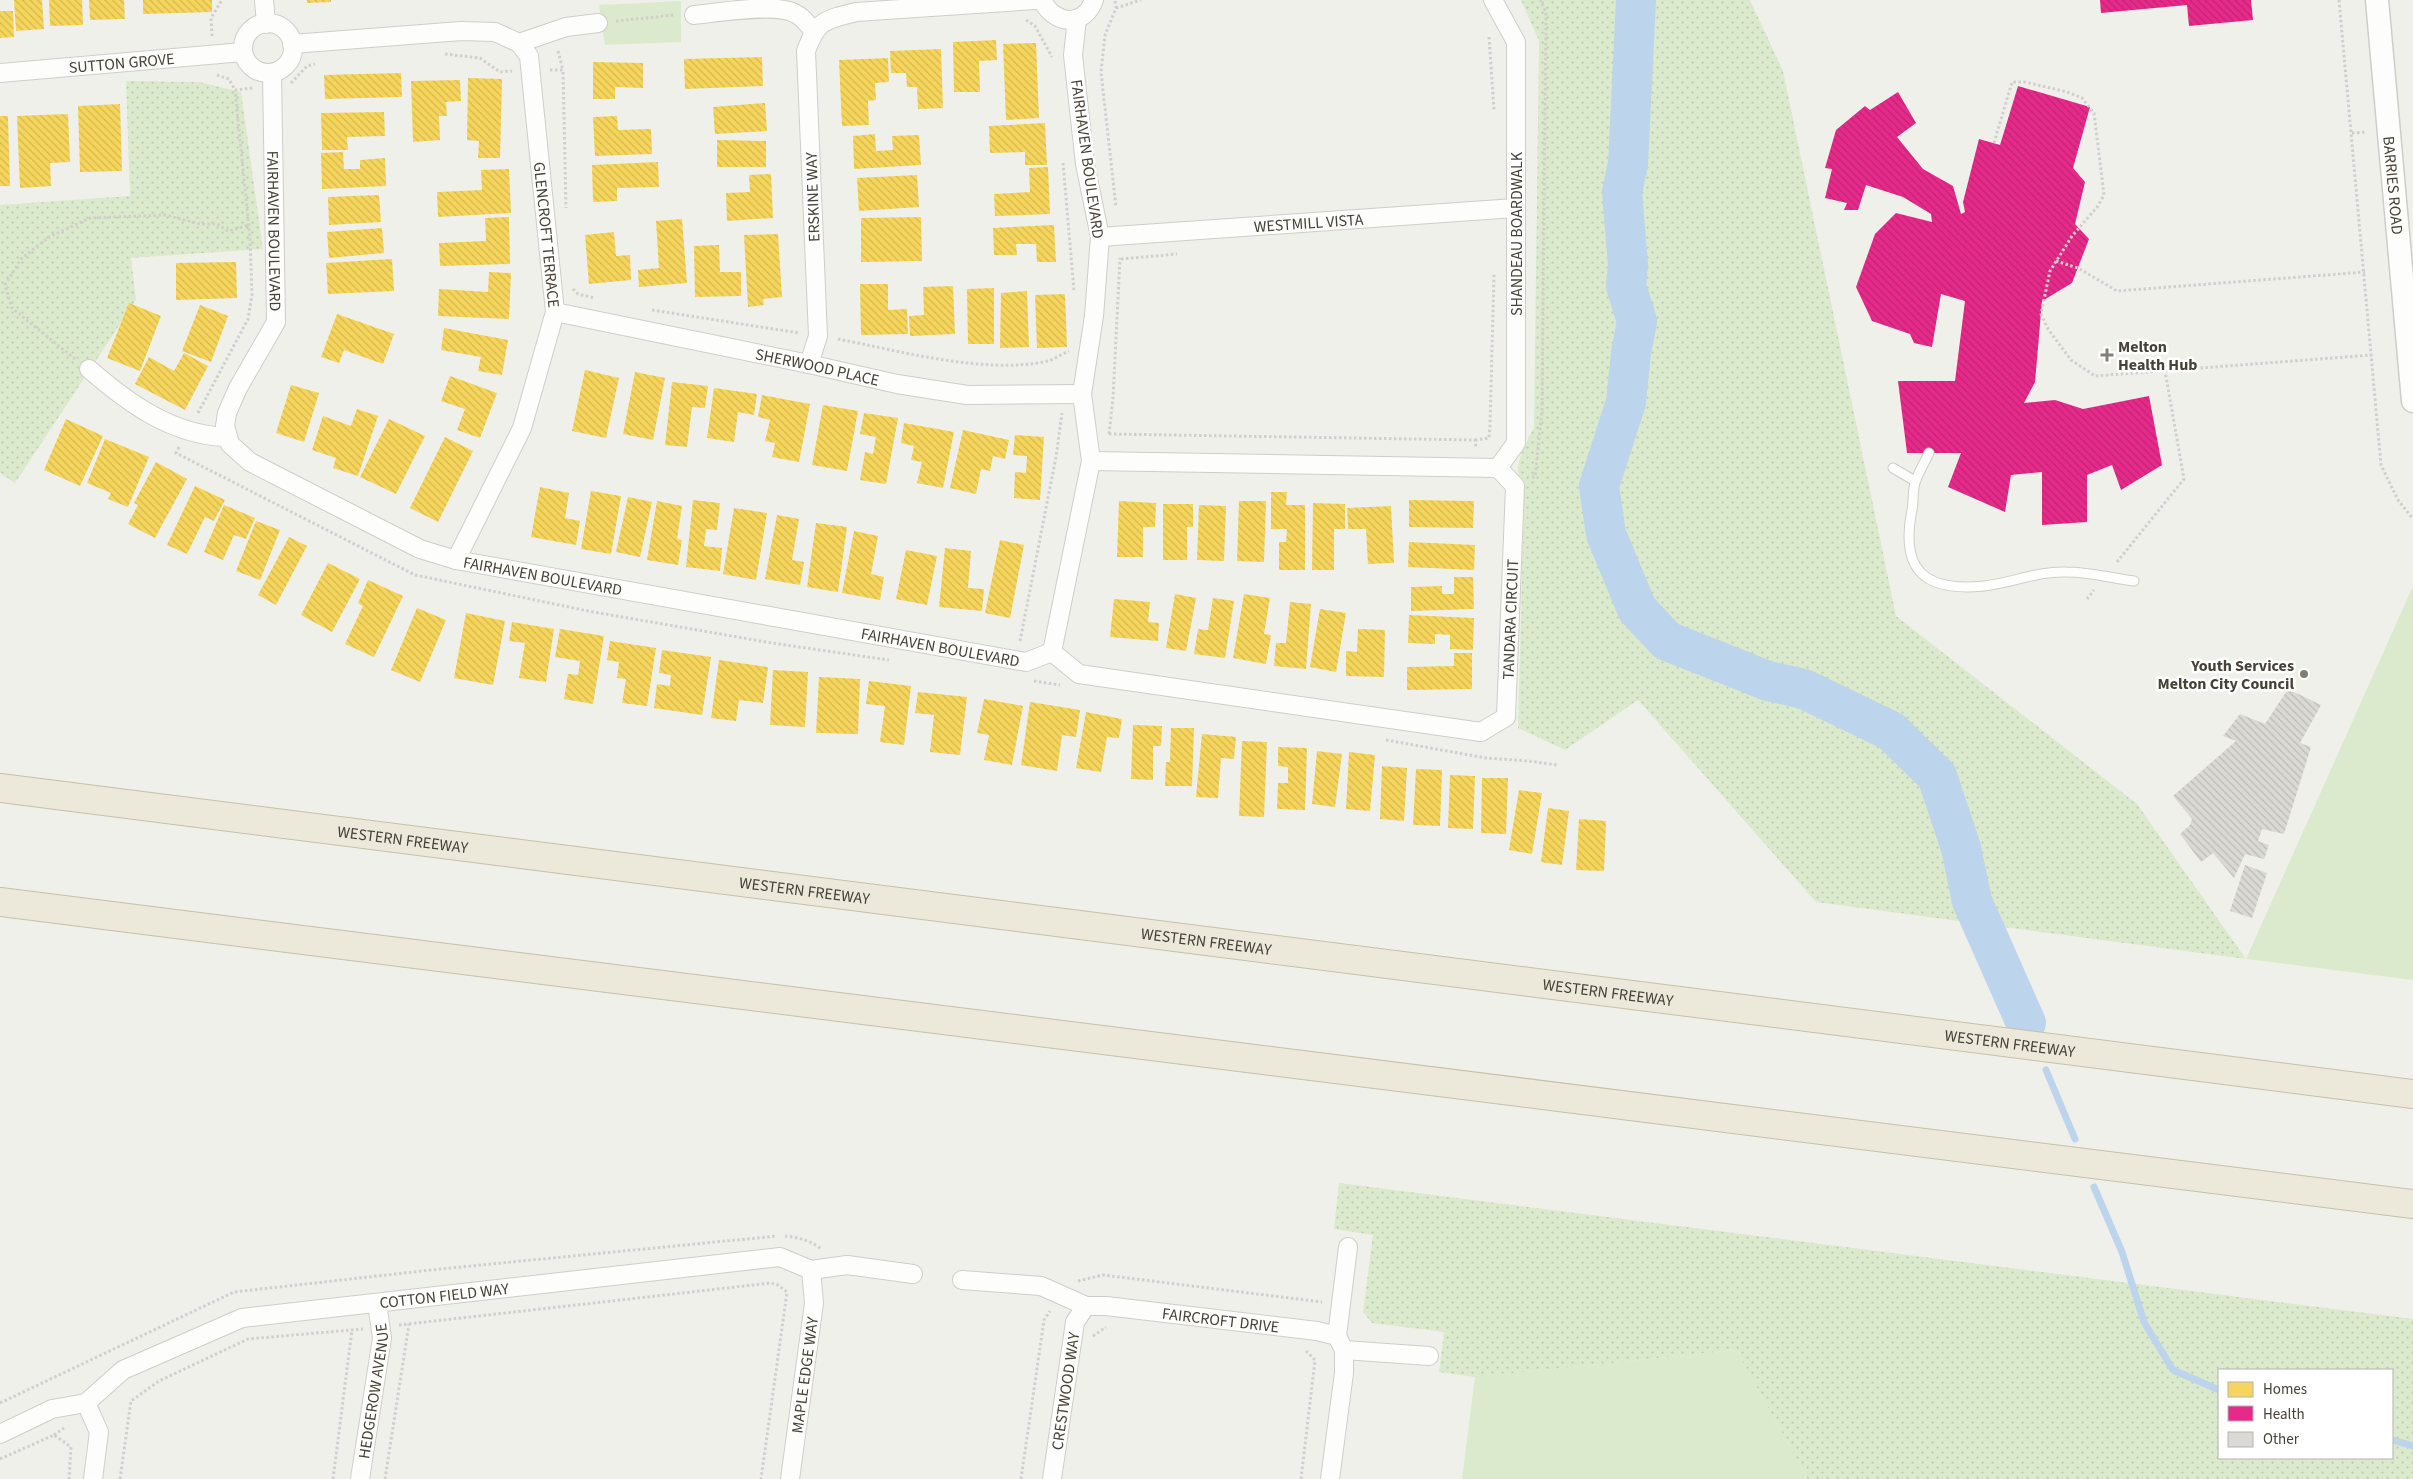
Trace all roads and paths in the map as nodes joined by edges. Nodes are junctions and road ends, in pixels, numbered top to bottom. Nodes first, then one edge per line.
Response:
1 (264, 0) edge
2 (1034, 0) edge
3 (1094, 0) edge
4 (1141, 0) edge
5 (1493, 0) edge
6 (1540, 0) edge
7 (2339, 0) edge
8 (2377, 0) edge
9 (1116, 8) dead end
10 (694, 15) joint
11 (1077, 19) junction
12 (598, 23) joint
13 (266, 24) junction
14 (814, 30) junction
15 (520, 43) junction
16 (292, 44) junction
17 (243, 52) junction
18 (435, 54) dead end
19 (1053, 58) dead end
20 (321, 62) dead end
21 (531, 71) junction
22 (0, 73) edge
23 (214, 74) dead end
24 (272, 80) junction
25 (235, 90) junction
26 (1994, 143) dead end
27 (1062, 155) dead end
28 (1515, 208) junction
29 (566, 216) dead end
30 (249, 226) junction
31 (1100, 237) junction
32 (2056, 261) junction
33 (2365, 272) junction
34 (568, 284) dead end
35 (1074, 292) dead end
36 (604, 300) dead end
37 (647, 309) dead end
38 (556, 312) junction
39 (818, 336) junction
40 (2372, 355) junction
41 (809, 364) junction
42 (89, 369) joint
43 (2165, 371) junction
44 (1064, 394) junction
45 (1082, 394) junction
46 (2413, 401) edge
47 (188, 432) junction
48 (1109, 434) dead end
49 (226, 437) junction
50 (1930, 453) dead end
51 (1091, 461) junction
52 (1478, 467) junction
53 (1893, 468) dead end
54 (1504, 474) junction
55 (1915, 481) junction
56 (2413, 519) edge
57 (456, 560) junction
58 (2105, 577) junction
59 (2134, 581) dead end
60 (2087, 600) dead end
61 (1052, 652) junction
62 (1016, 660) junction
63 (897, 661) dead end
64 (1030, 680) dead end
65 (1066, 686) dead end
66 (1379, 739) dead end
67 (1557, 765) dead end
68 (0, 788) edge
69 (0, 902) edge
70 (2413, 1094) edge
71 (2413, 1204) edge
72 (1348, 1247) dead end
73 (811, 1270) junction
74 (913, 1274) dead end
75 (962, 1280) dead end
76 (1063, 1296) junction
77 (377, 1303) junction
78 (1086, 1306) junction
79 (1340, 1308) junction
80 (409, 1324) junction
81 (1110, 1325) dead end
82 (381, 1327) junction
83 (352, 1330) junction
84 (1341, 1343) junction
85 (1092, 1344) dead end
86 (1295, 1348) dead end
87 (1429, 1356) dead end
88 (86, 1403) junction
89 (0, 1434) edge
90 (0, 1459) edge
91 (69, 1479) edge
92 (92, 1479) edge
93 (120, 1479) edge
94 (333, 1479) edge
95 (360, 1479) edge
96 (385, 1479) edge
97 (761, 1479) edge
98 (790, 1479) edge
99 (1021, 1479) edge
100 (1052, 1479) edge
101 (1301, 1479) edge
102 (1330, 1479) edge

1 - 13 street
2 - 11 street
2 - 14 street
2 - 19 path
3 - 11 street
4 - 9 path
5 - 28 street, SHANDEAU BOARDWALK
6 - 54 path
7 - 33 path
8 - 46 street, BARRIES ROAD
10 - 12 path
10 - 14 street
11 - 31 street, FAIRHAVEN BOULEVARD
12 - 15 street
13 - 16 street
13 - 17 street
14 - 39 street, ERSKINE WAY
15 - 16 street
15 - 21 street, GLENCROFT TERRACE
16 - 24 street
17 - 22 street, SUTTON GROVE
17 - 24 street
18 - 21 path
20 - 24 path
21 - 29 path
21 - 38 street, GLENCROFT TERRACE
23 - 25 path
24 - 25 path
24 - 49 street, FAIRHAVEN BOULEVARD
25 - 30 path
26 - 32 path
27 - 35 path
28 - 31 street, WESTMILL VISTA
28 - 54 street, SHANDEAU BOARDWALK
30 - 42 path
30 - 47 path
31 - 45 street, FAIRHAVEN BOULEVARD
32 - 33 path
32 - 43 path
33 - 40 path
34 - 36 path
37 - 39 path
38 - 41 street, SHERWOOD PLACE
38 - 57 street, GLENCROFT TERRACE
39 - 41 street, ERSKINE WAY
39 - 44 path
40 - 43 path
40 - 56 path
41 - 44 street, SHERWOOD PLACE
42 - 47 street
43 - 58 path
44 - 45 street, SHERWOOD PLACE
44 - 62 path
45 - 51 street, FAIRHAVEN BOULEVARD
47 - 49 street
47 - 63 path
48 - 52 path
49 - 57 street, FAIRHAVEN BOULEVARD
50 - 55 lane
51 - 52 street
51 - 61 street, FAIRHAVEN BOULEVARD
52 - 54 street
53 - 55 lane
54 - 61 street, TANDARA CIRCUIT
55 - 58 lane
57 - 62 street, FAIRHAVEN BOULEVARD
58 - 59 lane
58 - 60 path
61 - 62 street, FAIRHAVEN BOULEVARD
64 - 65 path
66 - 67 path
68 - 70 highway, WESTERN FREEWAY
69 - 71 highway
72 - 79 street
73 - 74 street
73 - 77 street, COTTON FIELD WAY
73 - 98 street, MAPLE EDGE WAY
75 - 76 street, FAIRCROFT DRIVE
76 - 78 street, FAIRCROFT DRIVE
76 - 79 path
76 - 99 path
77 - 82 street, HEDGEROW AVENUE
77 - 88 street, COTTON FIELD WAY
78 - 84 street, FAIRCROFT DRIVE
78 - 100 street, CRESTWOOD WAY
79 - 84 street
80 - 82 path
80 - 96 path
80 - 97 path
81 - 85 path
82 - 83 path
82 - 95 street, HEDGEROW AVENUE
83 - 93 path
83 - 94 path
84 - 87 street, FAIRCROFT DRIVE
84 - 102 street
86 - 101 path
88 - 89 street
88 - 92 street
90 - 91 path

